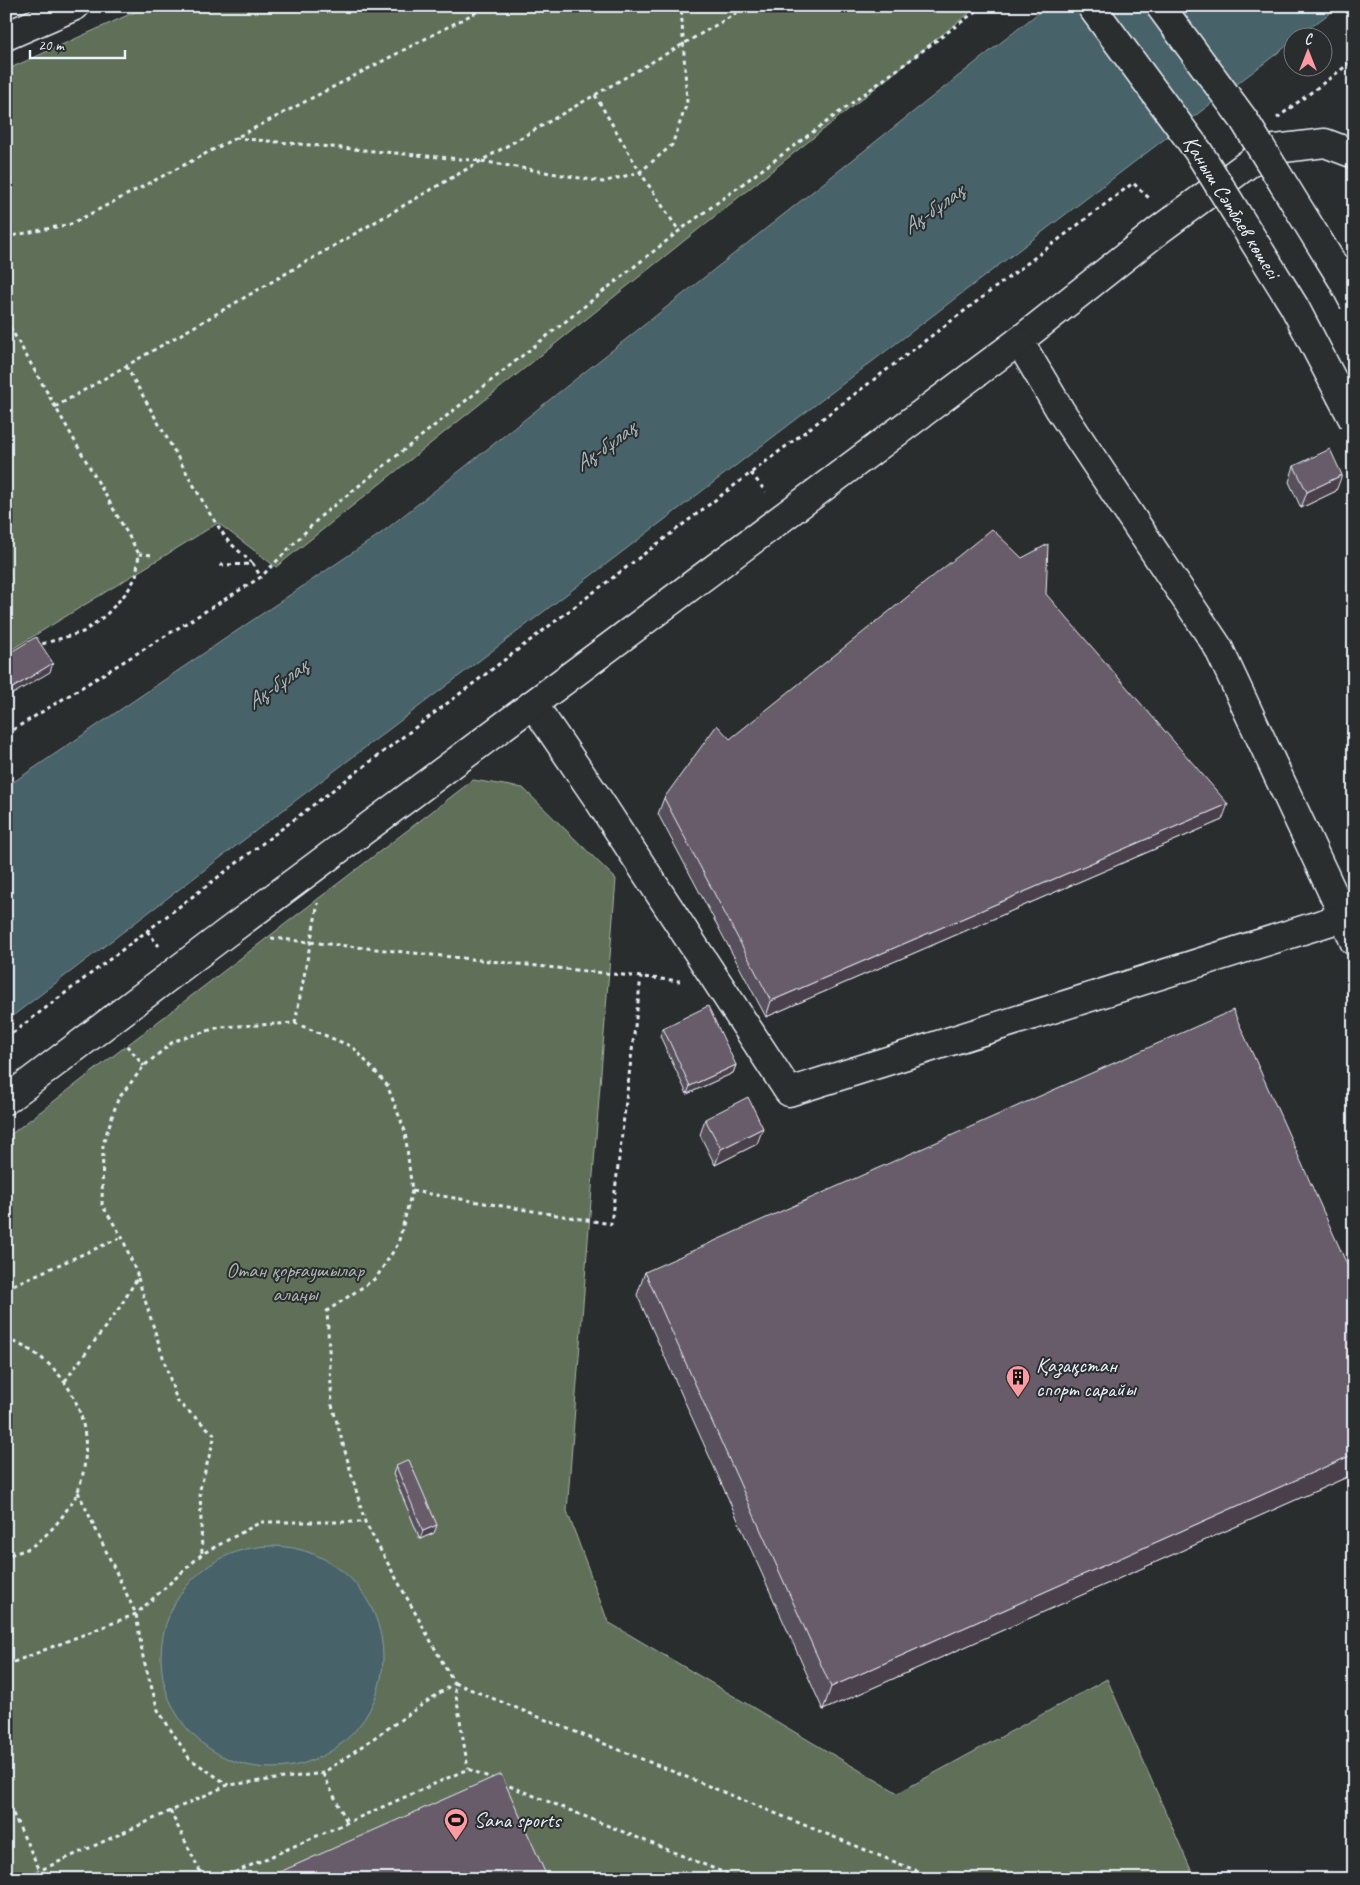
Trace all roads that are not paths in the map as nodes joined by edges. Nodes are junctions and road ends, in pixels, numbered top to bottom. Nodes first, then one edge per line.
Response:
1 (75, 6) edge
2 (1092, 6) edge
3 (1160, 6) edge
4 (6, 36) edge
5 (1354, 154) edge
6 (1354, 302) edge
7 (1020, 341) junction
8 (1354, 420) edge
9 (533, 704) junction
10 (1349, 929) edge
11 (6, 1100) edge

1 - 4 main road
2 - 8 main road, Қаныш Сәтбаев көшесі, bridge
3 - 6 main road, bridge
5 - 7 main road
7 - 9 main road
7 - 10 main road
9 - 10 main road
9 - 11 main road

